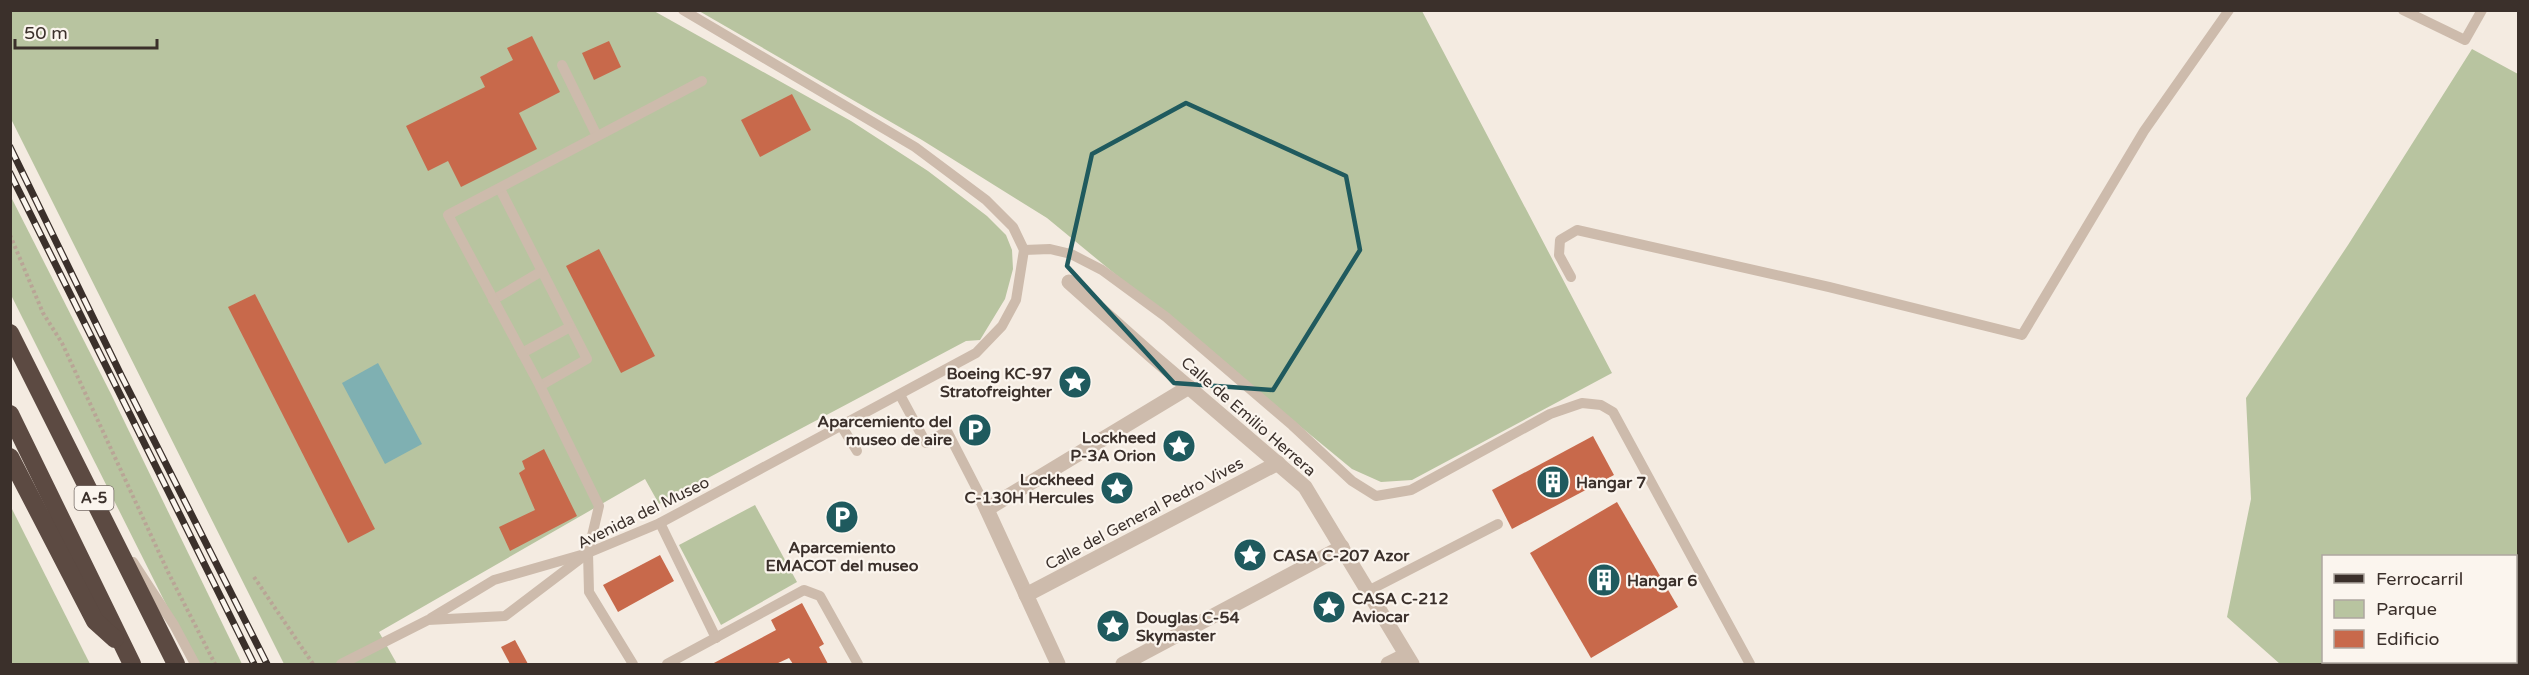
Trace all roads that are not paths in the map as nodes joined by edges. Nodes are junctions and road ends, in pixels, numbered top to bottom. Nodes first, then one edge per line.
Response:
1 (683, 10) edge
2 (2229, 10) edge
3 (2403, 10) edge
4 (2482, 10) edge
5 (562, 65) dead end
6 (702, 81) dead end
7 (597, 136) junction
8 (500, 189) junction
9 (1024, 250) junction
10 (542, 272) junction
11 (1571, 277) dead end
12 (1069, 282) dead end
13 (493, 300) junction
14 (570, 327) junction
15 (10, 333) edge
16 (522, 353) junction
17 (540, 386) junction
18 (1189, 387) junction
19 (900, 395) junction
20 (10, 414) edge
21 (842, 427) junction
22 (857, 451) dead end
23 (10, 458) edge
24 (1278, 463) junction
25 (985, 505) junction
26 (98, 507) junction
27 (660, 523) junction
28 (1498, 524) dead end
29 (1342, 547) junction
30 (588, 553) junction
31 (1368, 591) junction
32 (1026, 596) junction
33 (425, 621) junction
34 (716, 638) junction
35 (123, 647) junction
36 (1409, 660) edge
37 (132, 664) edge
38 (176, 664) edge
39 (195, 664) edge
40 (341, 664) edge
41 (633, 664) edge
42 (667, 664) edge
43 (858, 664) edge
44 (1058, 664) edge
45 (1123, 664) edge
46 (1388, 664) edge
47 (1750, 664) edge

1 - 9 lane
2 - 11 lane
3 - 4 lane
5 - 7 lane
6 - 7 lane
7 - 8 lane
8 - 10 lane
8 - 13 lane
9 - 19 lane, Avenida del Museo
9 - 47 lane
10 - 13 lane
10 - 14 lane
12 - 18 street, Calle de Emilio Herrera
13 - 16 lane
14 - 16 lane
14 - 17 lane
15 - 26 highway, A-5
16 - 17 lane
17 - 30 lane
18 - 24 street, Calle de Emilio Herrera
18 - 25 street
19 - 21 lane, Avenida del Museo
19 - 25 lane
20 - 35 highway, A-5
21 - 22 lane
21 - 27 lane, Avenida del Museo
23 - 35 highway
24 - 29 street, Calle de Emilio Herrera
24 - 32 street, Calle del General Pedro Vives
25 - 32 street
26 - 38 highway, A-5
26 - 39 lane
27 - 30 lane, Avenida del Museo
27 - 34 lane
28 - 31 lane
29 - 31 street, Calle de Emilio Herrera
29 - 45 street
30 - 33 lane
30 - 33 lane, Avenida del Museo
30 - 41 lane
31 - 36 street, Calle de Emilio Herrera
32 - 44 street
33 - 40 lane, Avenida del Museo
34 - 42 lane
34 - 43 lane
35 - 37 highway, A-5
36 - 46 street

